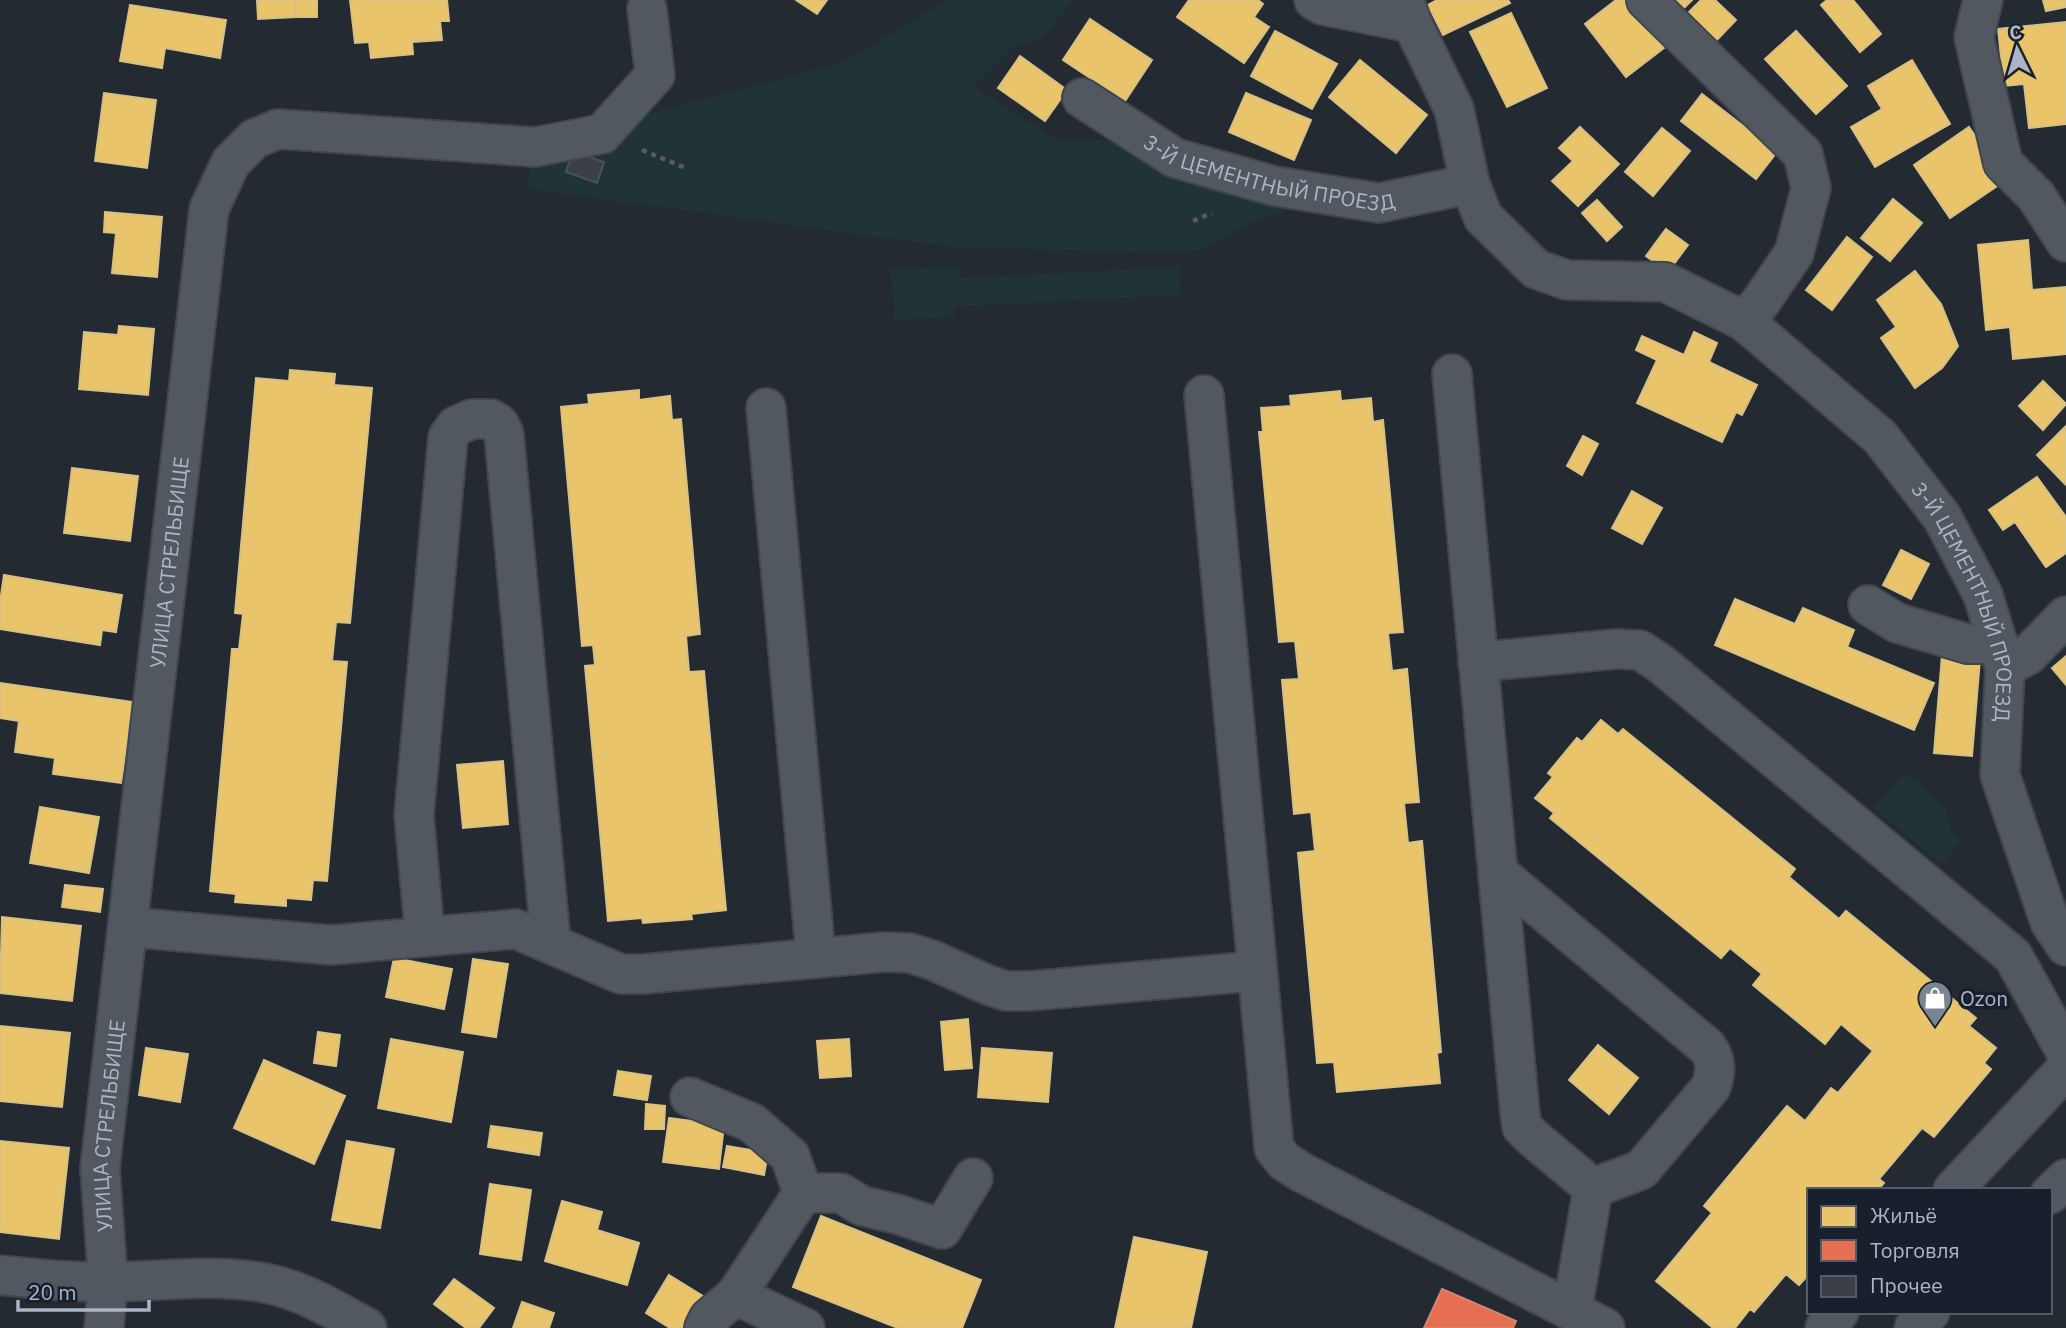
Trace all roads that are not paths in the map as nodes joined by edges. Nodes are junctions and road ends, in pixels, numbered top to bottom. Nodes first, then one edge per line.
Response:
1 (1314, 0) edge
2 (1646, 0) edge
3 (1983, 0) edge
4 (647, 9) dead end
5 (1408, 12) edge
6 (1082, 99) dead end
7 (1470, 184) junction
8 (2066, 242) edge
9 (1744, 321) junction
10 (1452, 374) dead end
11 (1204, 395) dead end
12 (766, 408) dead end
13 (1868, 605) dead end
14 (2066, 616) edge
15 (2002, 656) junction
16 (1478, 662) junction
17 (1498, 873) junction
18 (128, 927) junction
19 (425, 937) junction
20 (551, 944) junction
21 (2066, 946) edge
22 (816, 958) junction
23 (1256, 971) junction
24 (2066, 1052) edge
25 (2066, 1069) edge
26 (690, 1097) dead end
27 (973, 1178) dead end
28 (2066, 1179) edge
29 (1593, 1188) junction
30 (1955, 1188) edge
31 (803, 1192) junction
32 (2052, 1192) edge
33 (0, 1275) edge
34 (108, 1282) junction
35 (735, 1295) junction
36 (1837, 1314) edge
37 (1928, 1314) edge
38 (1589, 1320) edge
39 (104, 1328) edge
40 (367, 1328) edge
41 (704, 1328) edge
42 (806, 1328) edge
43 (1825, 1328) edge
44 (1914, 1328) edge

1 - 5 street, 3-Й ЦЕМЕНТНЫЙ ПРОЕЗД
2 - 9 street
3 - 8 street
4 - 18 street, УЛИЦА СТРЕЛЬБИЩЕ
5 - 7 street, 3-Й ЦЕМЕНТНЫЙ ПРОЕЗД
6 - 7 street, 3-Й ЦЕМЕНТНЫЙ ПРОЕЗД
7 - 9 street, 3-Й ЦЕМЕНТНЫЙ ПРОЕЗД
9 - 15 street, 3-Й ЦЕМЕНТНЫЙ ПРОЕЗД
10 - 16 street
11 - 23 street
12 - 22 street
13 - 15 street
14 - 15 street
15 - 21 street, 3-Й ЦЕМЕНТНЫЙ ПРОЕЗД
16 - 17 street
16 - 24 street
17 - 29 street
17 - 29 street
18 - 19 street
18 - 34 street, УЛИЦА СТРЕЛЬБИЩЕ
19 - 20 street
19 - 20 street
20 - 22 street
22 - 23 street
23 - 38 street
25 - 30 street
26 - 31 street
27 - 31 street
28 - 32 street
29 - 38 street
31 - 35 street
33 - 34 street
34 - 39 street, УЛИЦА СТРЕЛЬБИЩЕ
34 - 40 street
35 - 41 street
35 - 42 street
36 - 43 street
37 - 44 street

